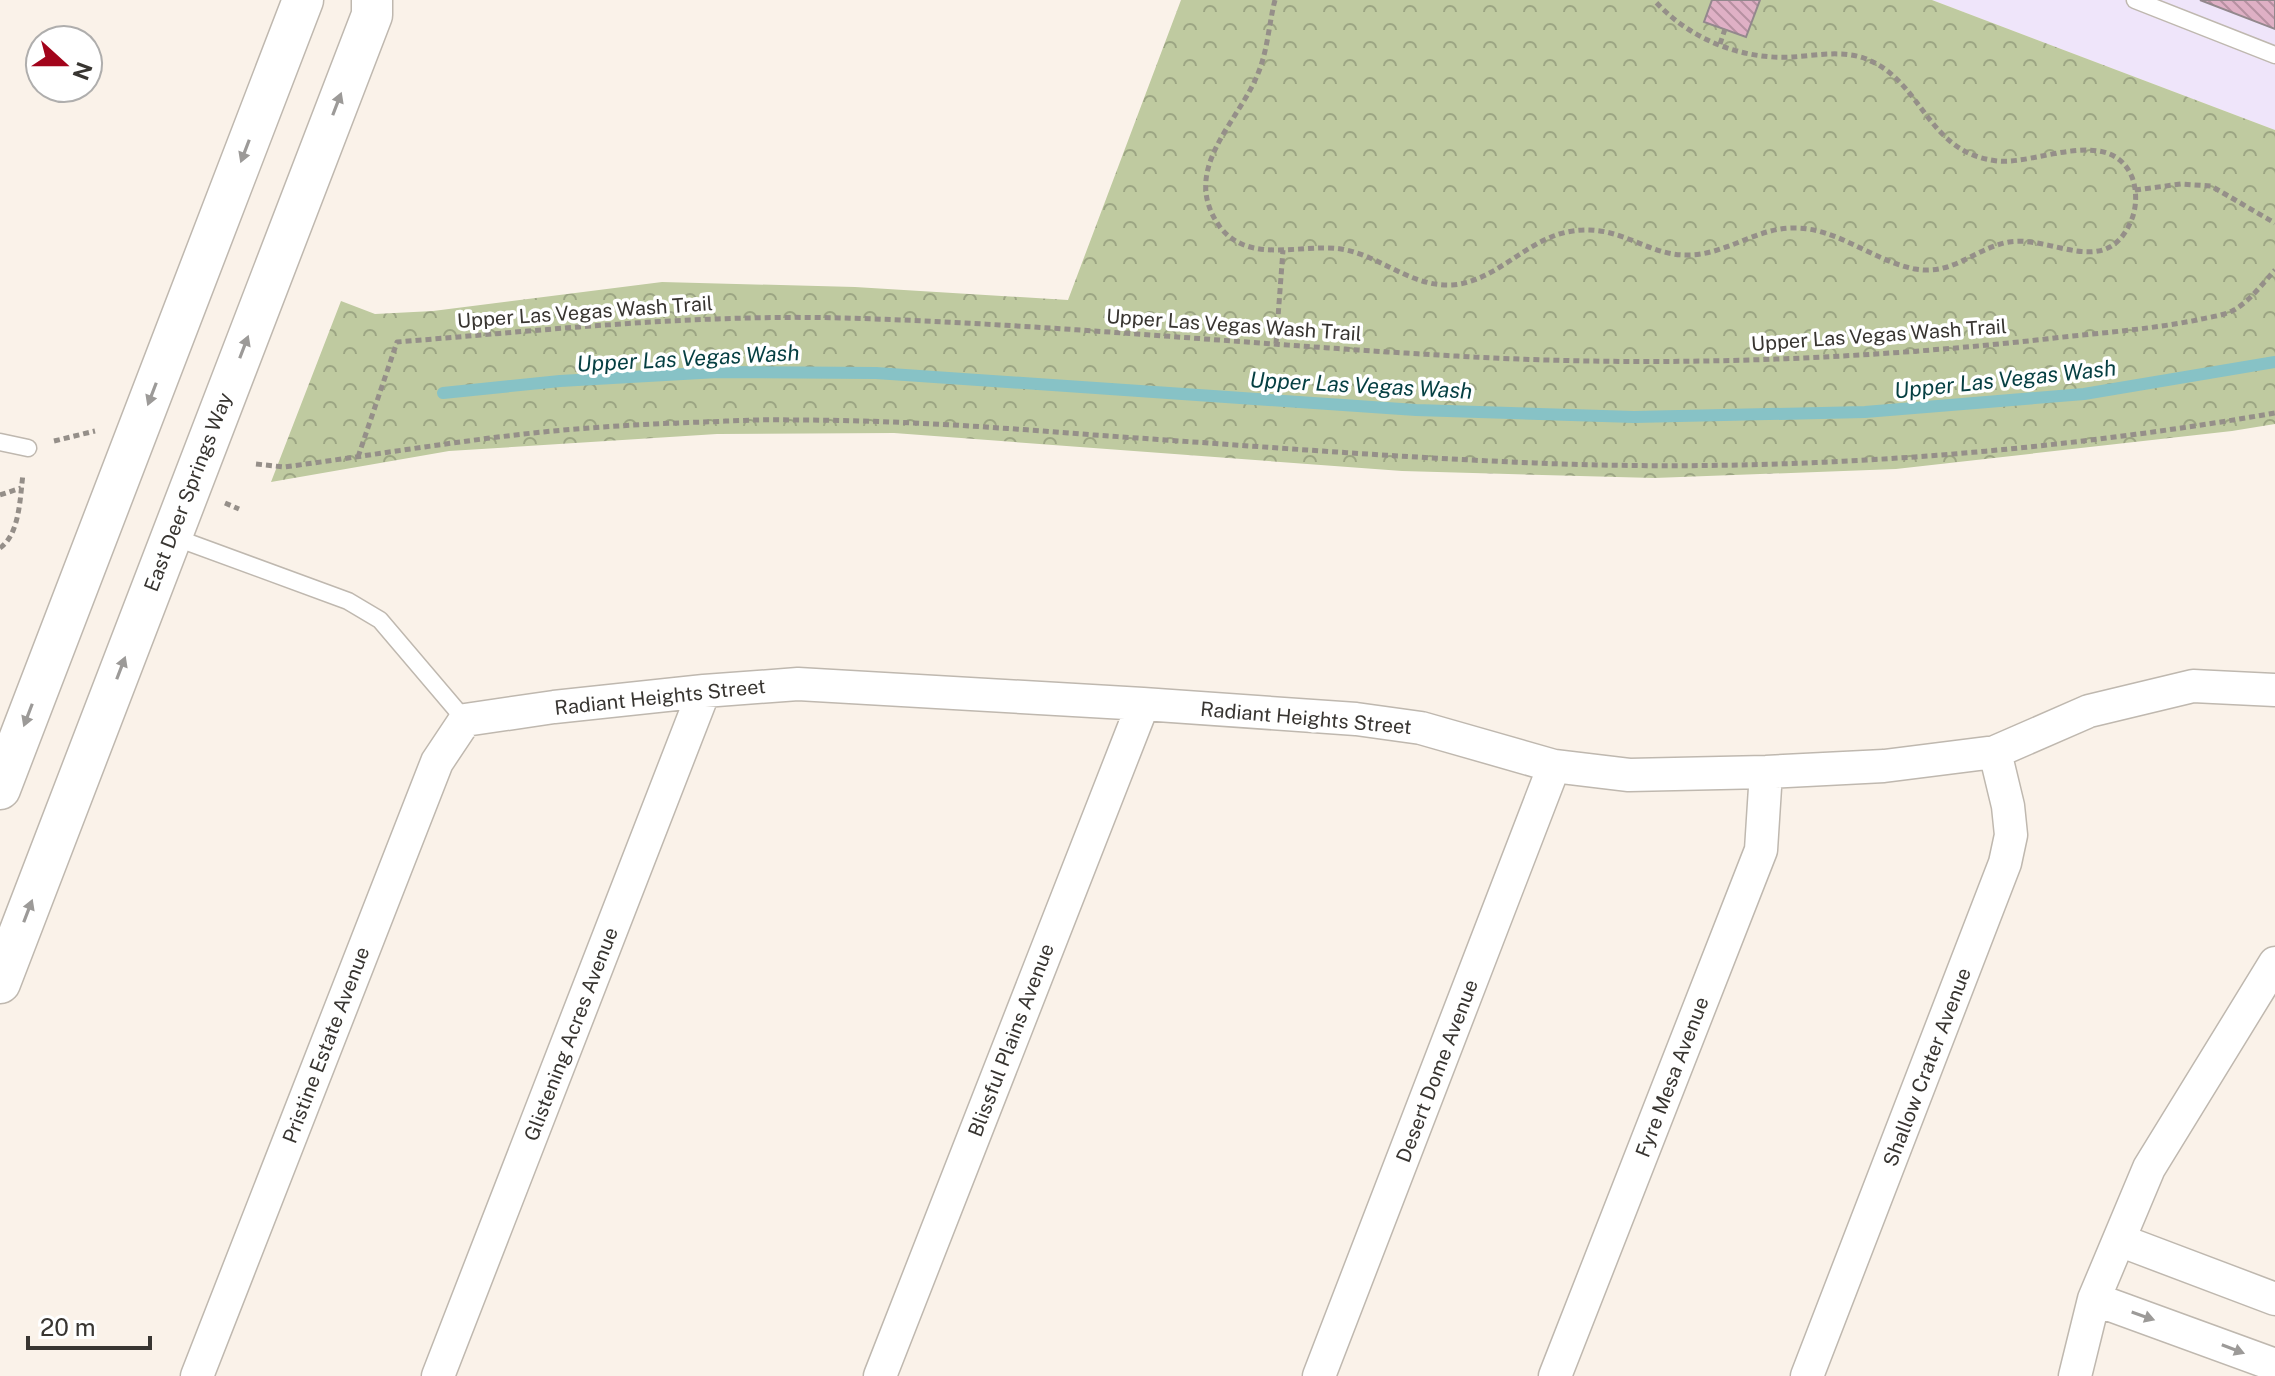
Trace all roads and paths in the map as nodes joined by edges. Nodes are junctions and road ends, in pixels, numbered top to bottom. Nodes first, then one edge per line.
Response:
1 (303, 0) edge
2 (372, 0) edge
3 (1275, 0) edge
4 (1654, 0) edge
5 (2135, 0) edge
6 (1725, 29) dead end
7 (1720, 44) junction
8 (2275, 55) edge
9 (2135, 190) junction
10 (2275, 223) edge
11 (1283, 250) junction
12 (2275, 270) edge
13 (1276, 344) junction
14 (2275, 413) edge
15 (0, 442) edge
16 (28, 448) dead end
17 (358, 457) junction
18 (256, 464) dead end
19 (21, 488) dead end
20 (0, 495) edge
21 (171, 536) junction
22 (2275, 690) edge
23 (704, 691) junction
24 (1143, 704) junction
25 (465, 720) junction
26 (1995, 752) junction
27 (1554, 766) junction
28 (1766, 772) junction
29 (0, 789) edge
30 (2275, 963) edge
31 (0, 983) edge
32 (2119, 1240) junction
33 (2094, 1299) junction
34 (2275, 1299) edge
35 (2275, 1365) edge
36 (197, 1376) edge
37 (438, 1376) edge
38 (880, 1376) edge
39 (1319, 1376) edge
40 (1555, 1376) edge
41 (1807, 1376) edge
42 (2075, 1376) edge

1 -> 29 street
21 -> 2 street, East Deer Springs Way
3 - 11 path
4 - 7 path
5 - 8 lane
6 - 7 path
7 - 9 path
9 - 10 path
9 - 11 path
11 - 13 path
12 - 13 path, Upper Las Vegas Wash Trail
13 - 17 path, Upper Las Vegas Wash Trail
14 - 17 path
15 - 16 lane
17 - 18 path
19 - 20 path
21 - 25 lane
31 -> 21 street, East Deer Springs Way
22 - 26 street, Radiant Heights Street
23 - 24 street, Radiant Heights Street
23 - 25 street, Radiant Heights Street
23 - 37 street, Glistening Acres Avenue
24 - 27 street, Radiant Heights Street
24 - 38 street, Blissful Plains Avenue
25 - 36 street, Pristine Estate Avenue
26 - 28 street, Radiant Heights Street
26 - 41 street, Shallow Crater Avenue
27 - 28 street, Radiant Heights Street
27 - 39 street, Desert Dome Avenue
28 - 40 street, Fyre Mesa Avenue
30 - 32 street
32 - 33 street
32 - 34 street
33 -> 35 street
33 - 42 street

